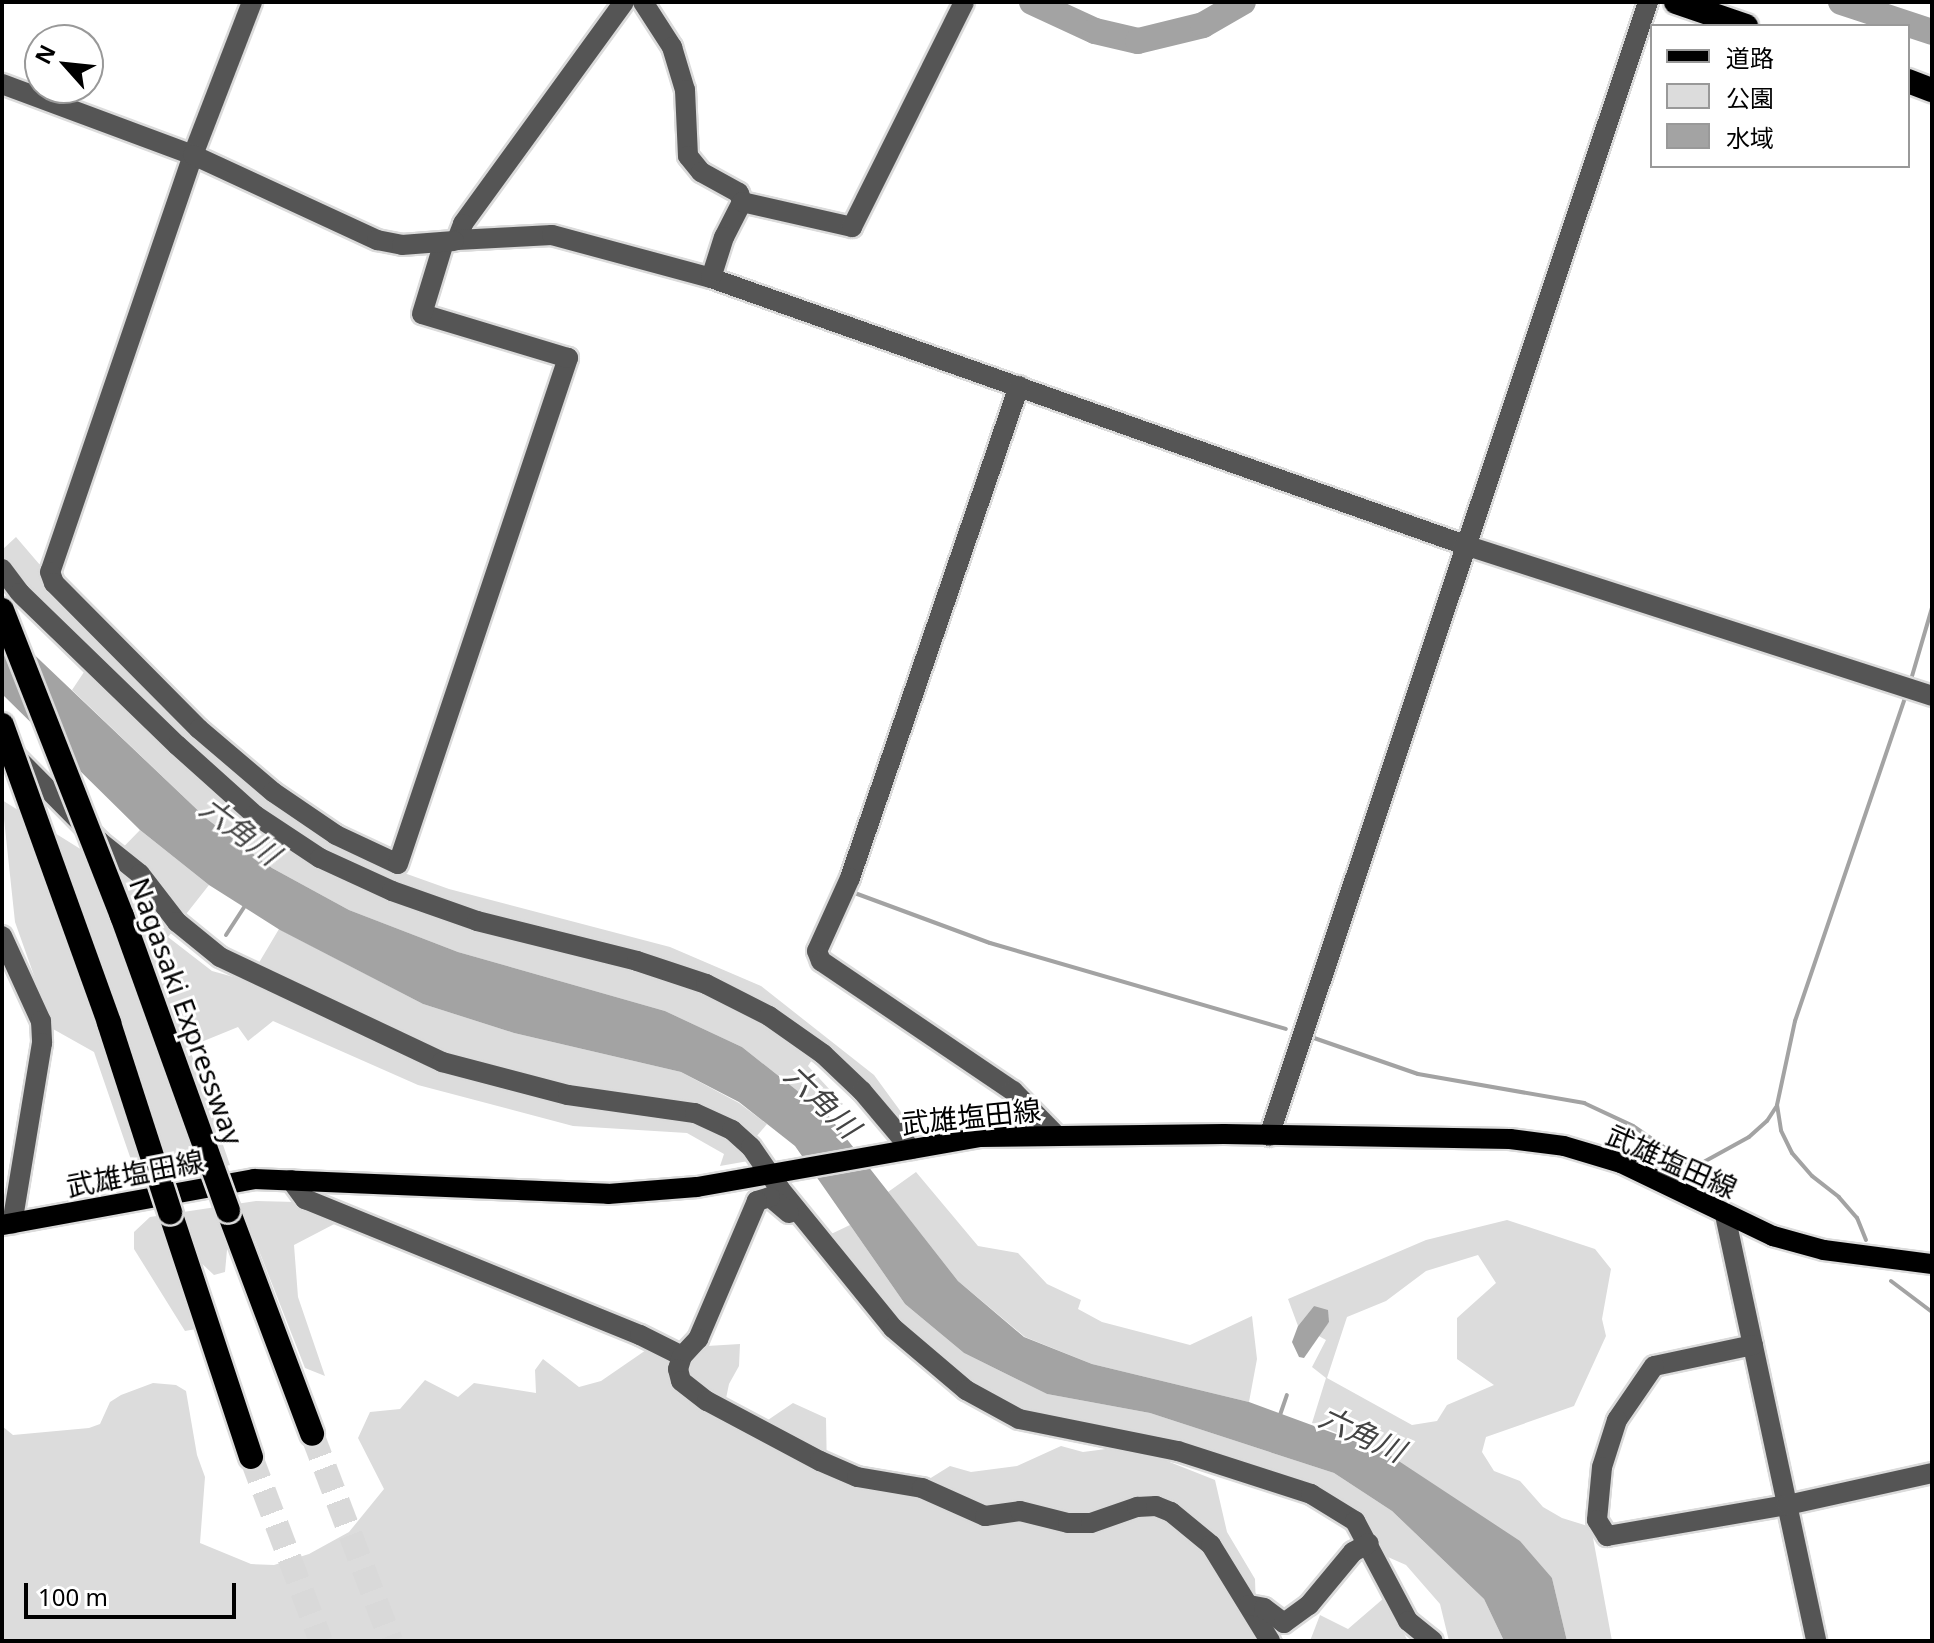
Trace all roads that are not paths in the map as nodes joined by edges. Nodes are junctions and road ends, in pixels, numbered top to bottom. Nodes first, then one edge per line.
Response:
1 (252, 2) edge
2 (624, 2) edge
3 (643, 2) edge
4 (964, 2) edge
5 (1648, 2) edge
6 (1676, 2) edge
7 (1740, 24) edge
8 (1910, 82) edge
9 (2, 84) edge
10 (1932, 90) edge
11 (193, 155) junction
12 (742, 202) junction
13 (450, 241) junction
14 (711, 278) junction
15 (1019, 386) junction
16 (1465, 545) junction
17 (2, 569) edge
18 (2, 610) edge
19 (1926, 694) edge
20 (2, 725) edge
21 (2, 743) edge
22 (2, 936) edge
23 (1056, 1135) junction
24 (1269, 1136) junction
25 (908, 1150) junction
26 (776, 1174) junction
27 (291, 1180) junction
28 (351, 1183) junction
29 (346, 1215) junction
30 (1725, 1215) junction
31 (807, 1223) junction
32 (7, 1224) edge
33 (1932, 1264) edge
34 (1753, 1345) junction
35 (682, 1356) junction
36 (312, 1434) tunnel mouth
37 (251, 1457) tunnel mouth
38 (1932, 1473) edge
39 (1787, 1505) junction
40 (1369, 1543) junction
41 (1249, 1605) junction
42 (1270, 1641) edge
43 (1433, 1641) edge
44 (1816, 1641) edge

1 - 11 street
2 - 13 street
3 - 12 street
4 - 12 street
5 - 16 street
6 - 7 highway
8 - 10 highway
9 - 11 street
11 - 13 street
11 - 13 street
12 - 14 street
13 - 14 street
14 - 15 street
15 - 16 street
15 - 23 street
16 - 19 street
16 - 24 street
17 - 25 street
18 - 36 highway, Nagasaki Expressway, bridge
20 - 37 highway, bridge
21 - 26 street
22 - 32 street
23 - 24 main road, 武雄塩田線
23 - 25 main road, 武雄塩田線
24 - 30 main road, 武雄塩田線
25 - 26 main road, 武雄塩田線
26 - 28 main road, 武雄塩田線
26 - 31 street
27 - 28 main road, 武雄塩田線
27 - 29 street
27 - 32 main road, 武雄塩田線
28 - 29 street
29 - 35 street
30 - 33 main road, 武雄塩田線
30 - 34 street
31 - 35 street
31 - 40 street
34 - 39 street
34 - 39 street
35 - 41 street
38 - 39 street
39 - 44 street
40 - 41 street
40 - 43 street
41 - 42 street

